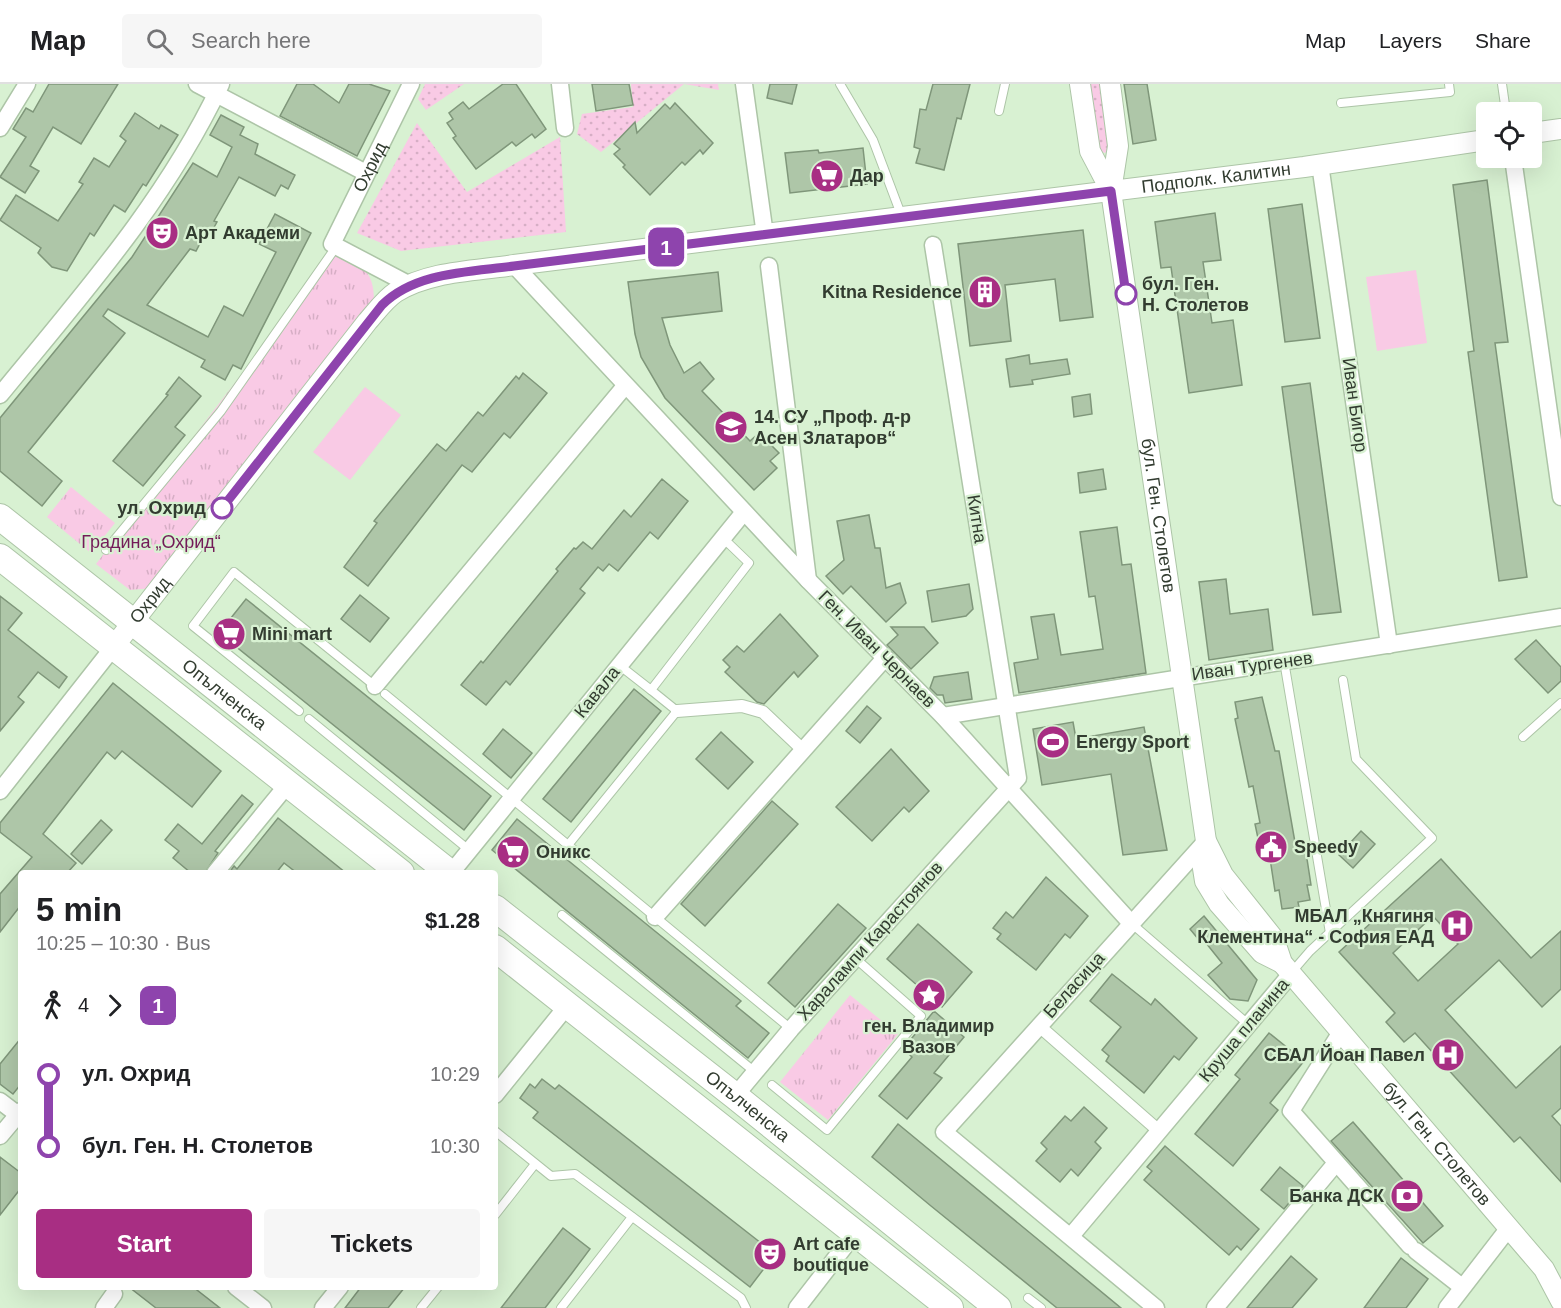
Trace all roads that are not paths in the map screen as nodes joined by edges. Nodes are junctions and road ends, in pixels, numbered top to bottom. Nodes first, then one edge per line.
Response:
1 (27, 84) edge
2 (197, 84) edge
3 (411, 84) edge
4 (560, 84) edge
5 (744, 84) edge
6 (840, 84) edge
7 (1005, 84) edge
8 (1080, 84) edge
9 (1110, 84) edge
10 (1449, 84) edge
11 (1502, 84) edge
12 (218, 89) edge
13 (1505, 102) edge
14 (1341, 103) dead end
15 (999, 111) dead end
16 (0, 128) edge
17 (565, 128) dead end
18 (1561, 129) edge
19 (1542, 132) edge
20 (1476, 141) edge
21 (1320, 164) junction
22 (1514, 168) edge
23 (366, 173) junction
24 (1111, 191) junction
25 (902, 218) junction
26 (765, 235) junction
27 (933, 245) dead end
28 (336, 248) junction
29 (514, 266) junction
30 (769, 267) dead end
31 (410, 285) junction
32 (625, 386) junction
33 (0, 395) edge
34 (1561, 497) edge
35 (744, 512) junction
36 (0, 517) edge
37 (723, 538) junction
38 (106, 550) dead end
39 (0, 557) edge
40 (808, 580) junction
41 (1561, 617) edge
42 (134, 621) junction
43 (115, 645) junction
44 (1389, 645) junction
45 (885, 658) junction
46 (1284, 661) junction
47 (620, 665) junction
48 (1180, 676) junction
49 (1343, 680) dead end
50 (380, 690) junction
51 (651, 690) junction
52 (1561, 703) edge
53 (1007, 706) junction
54 (299, 711) dead end
55 (676, 711) junction
56 (943, 716) junction
57 (309, 719) dead end
58 (1523, 737) dead end
59 (803, 750) junction
60 (288, 784) junction
61 (1009, 789) junction
62 (0, 791) edge
63 (511, 798) junction
64 (1206, 841) junction
65 (568, 845) junction
66 (469, 850) junction
67 (217, 870) edge
68 (397, 870) edge
69 (447, 870) edge
70 (453, 870) edge
71 (498, 910) edge
72 (562, 915) dead end
73 (655, 917) junction
74 (1130, 922) junction
75 (1330, 933) junction
76 (498, 950) edge
77 (855, 958) junction
78 (1286, 968) junction
79 (567, 1006) junction
80 (1248, 1024) junction
81 (1038, 1025) junction
82 (790, 1029) junction
83 (1341, 1032) junction
84 (755, 1072) junction
85 (772, 1085) dead end
86 (498, 1091) edge
87 (735, 1095) junction
88 (0, 1101) edge
89 (18, 1113) edge
90 (18, 1116) edge
91 (1159, 1131) junction
92 (498, 1133) edge
93 (0, 1136) edge
94 (1336, 1163) junction
95 (535, 1164) junction
96 (498, 1211) edge
97 (632, 1217) junction
98 (1508, 1228) junction
99 (855, 1233) junction
100 (1071, 1236) junction
101 (1552, 1273) edge
102 (1462, 1287) junction
103 (240, 1290) edge
104 (338, 1290) edge
105 (436, 1290) edge
106 (114, 1294) dead end
107 (1028, 1298) dead end
108 (1561, 1301) edge
109 (104, 1308) edge
110 (263, 1308) edge
111 (323, 1308) edge
112 (421, 1308) edge
113 (561, 1308) edge
114 (746, 1308) edge
115 (797, 1308) edge
116 (950, 1308) edge
117 (998, 1308) edge
118 (1041, 1308) edge
119 (1156, 1308) edge
120 (1215, 1308) edge
121 (1447, 1308) edge

1 - 16 street
2 - 12 street
3 - 23 street, Охрид
4 - 17 street
5 - 26 street
6 - 25 lane
7 - 15 lane
8 - 24 street, бул. Ген. Столетов
9 - 24 street, бул. Ген. Столетов
10 - 14 lane
11 - 13 lane
12 - 23 street
12 - 33 street
18 - 19 street
20 - 21 street, Подполк. Калитин
21 - 24 street, Подполк. Калитин
21 - 44 street, Иван Бигор
22 - 34 street
23 - 28 street, Охрид
24 - 25 street, Подполк. Калитин
24 - 48 street, бул. Ген. Столетов
25 - 26 street, Подполк. Калитин
26 - 29 street, Подполк. Калитин
27 - 53 street, Китна
28 - 31 street
28 - 38 lane, Охрид
29 - 31 street, Подполк. Калитин
29 - 32 street, Ген. Иван Чернаев
30 - 40 street
31 - 42 street, Охрид
32 - 35 street, Ген. Иван Чернаев
32 - 50 street
35 - 37 street, Кавала
35 - 40 street, Ген. Иван Чернаев
36 - 42 main road, Опълченска
37 - 47 street, Кавала
37 - 51 lane
39 - 43 main road, Опълченска
40 - 45 street, Ген. Иван Чернаев
41 - 44 street, Иван Тургенев
42 - 43 street, Охрид
42 - 69 main road, Опълченска
43 - 60 main road, Опълченска
43 - 62 street, Охрид
44 - 46 street, Иван Тургенев
45 - 56 street, Ген. Иван Чернаев
45 - 59 street
46 - 48 street, Иван Тургенев
46 - 75 lane
47 - 51 lane
47 - 63 street, Кавала
48 - 53 street, Иван Тургенев
48 - 64 street, бул. Ген. Столетов
49 - 75 lane, Круша планина
50 - 54 lane
50 - 63 lane
51 - 55 lane
52 - 58 lane
53 - 56 street, Иван Тургенев
53 - 61 street, Китна
55 - 59 street
55 - 65 lane
56 - 61 street, Ген. Иван Чернаев
57 - 66 lane
59 - 73 street
60 - 67 street
60 - 68 main road, Опълченска
61 - 74 street, Ген. Иван Чернаев
61 - 77 street, Харалампи Карастоянов
63 - 65 lane
63 - 66 street, Кавала
64 - 74 street, Беласица
64 - 78 street, бул. Ген. Столетов
65 - 73 lane
66 - 70 street, Кавала
71 - 87 main road, Опълченска
72 - 84 lane
73 - 82 lane
74 - 80 lane, Ген. Иван Чернаев
74 - 81 street, Беласица
75 - 78 lane, Круша планина
76 - 79 main road, Опълченска
77 - 82 street, Харалампи Карастоянов
77 - 85 lane
78 - 80 street, Круша планина
78 - 83 street, бул. Ген. Столетов
79 - 86 street
79 - 99 main road, Опълченска
80 - 91 street, Круша планина
81 - 91 street
81 - 100 street, Беласица
82 - 84 street, Харалампи Карастоянов
83 - 94 street
83 - 98 street, бул. Ген. Столетов
84 - 87 street, Харалампи Карастоянов
87 - 117 main road, Опълченска
88 - 89 street
90 - 93 street
91 - 100 street, Круша планина
92 - 95 lane
94 - 102 street
94 - 120 street
95 - 96 lane
95 - 97 lane
97 - 113 lane
97 - 114 lane
98 - 101 street, бул. Ген. Столетов
98 - 102 street
99 - 115 street
99 - 116 main road, Опълченска
100 - 119 street
101 - 108 street, бул. Ген. Столетов
102 - 121 street
103 - 110 street
104 - 111 street
105 - 112 lane
106 - 109 street
107 - 118 lane

